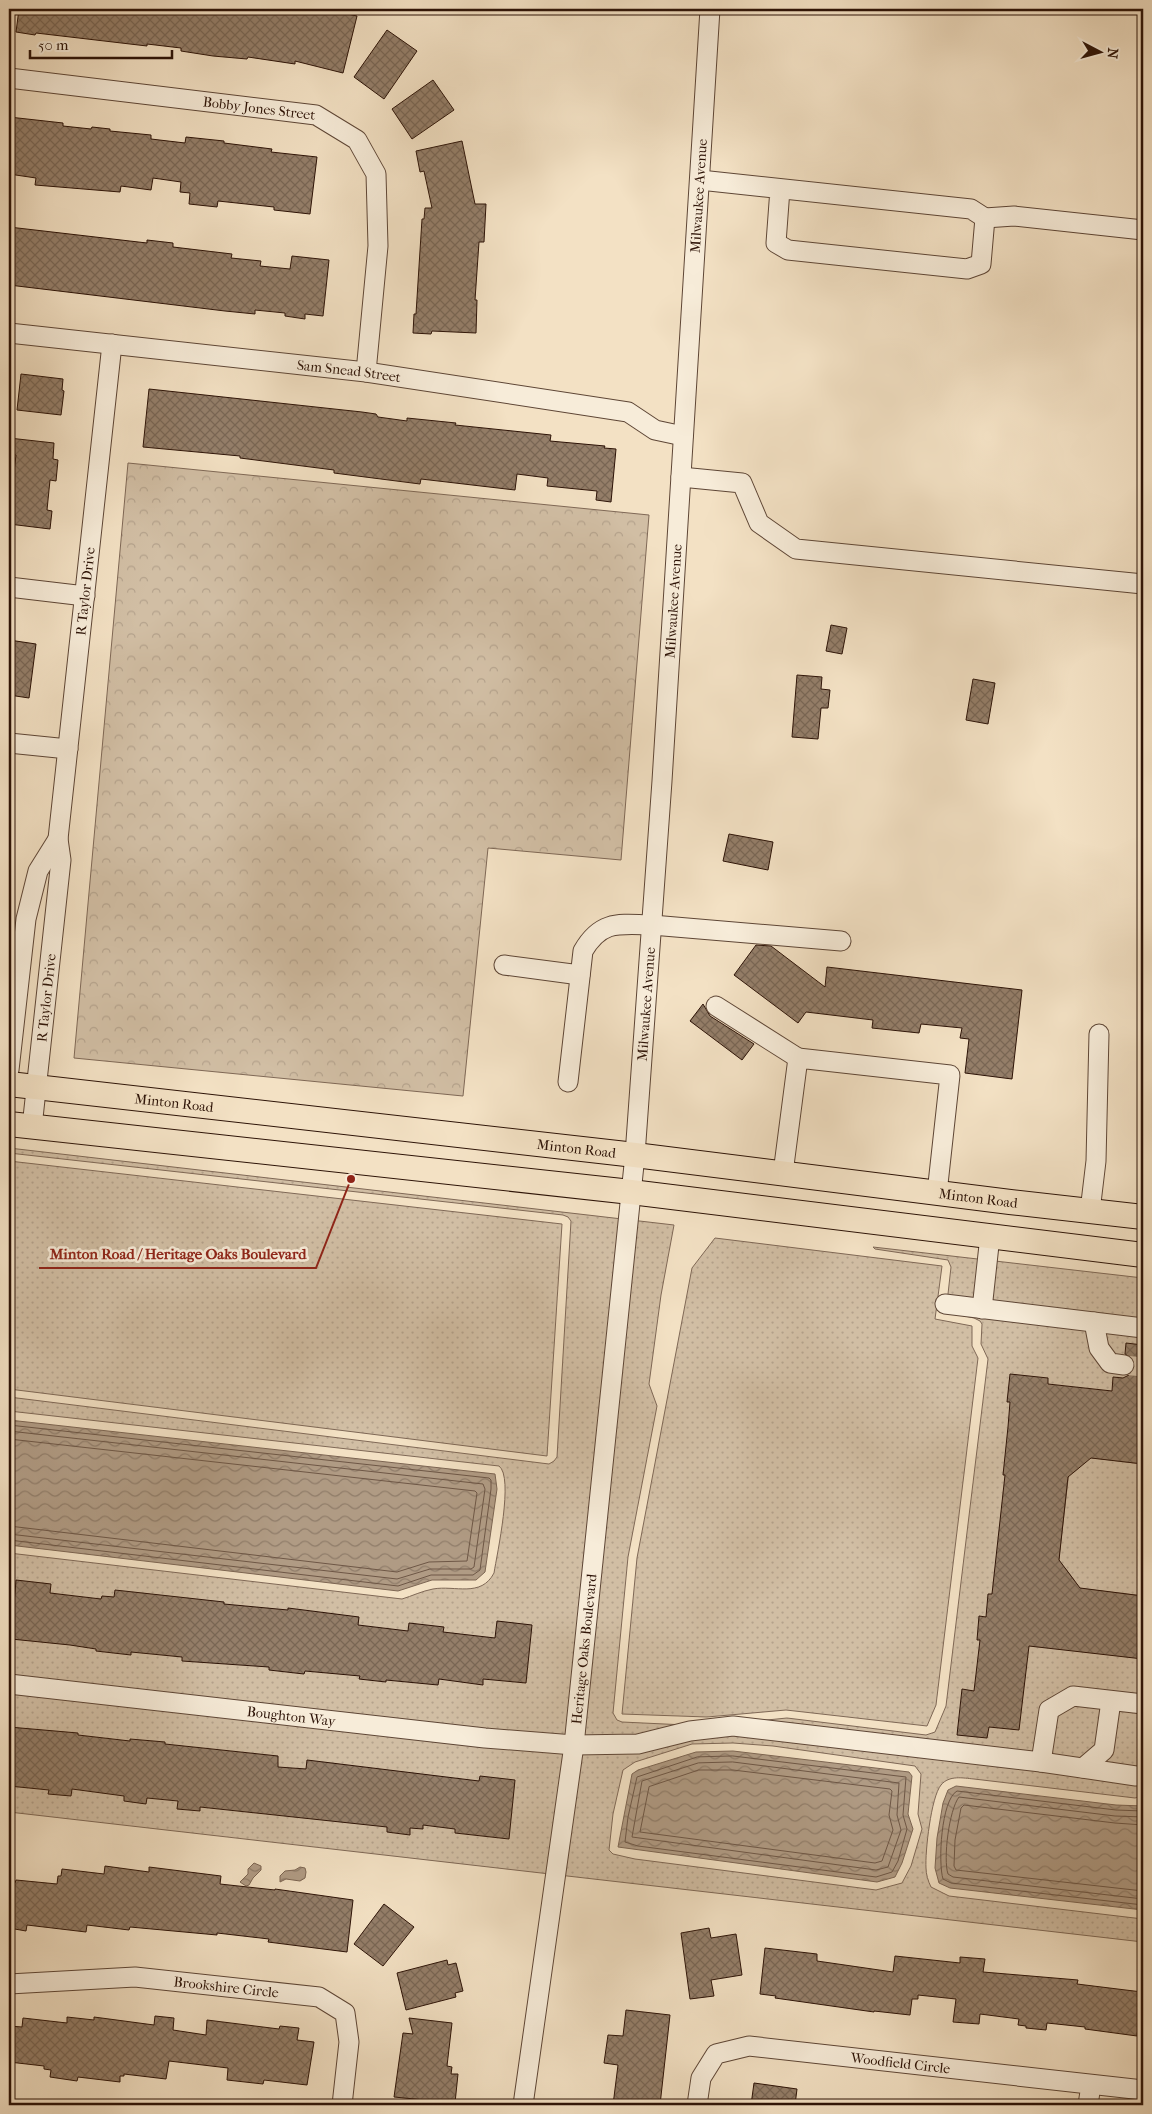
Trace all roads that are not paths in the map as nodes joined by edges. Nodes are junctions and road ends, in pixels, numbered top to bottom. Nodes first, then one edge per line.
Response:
1 (710, 9) edge
2 (9, 78) edge
3 (700, 180) junction
4 (780, 189) junction
5 (985, 218) junction
6 (1143, 230) edge
7 (9, 333) edge
8 (112, 344) junction
9 (366, 372) junction
10 (683, 436) junction
11 (680, 476) junction
12 (1143, 584) edge
13 (9, 587) edge
14 (85, 596) junction
15 (9, 743) edge
16 (68, 749) junction
17 (58, 839) junction
18 (29, 907) junction
19 (56, 912) junction
20 (652, 925) junction
21 (841, 941) dead end
22 (504, 965) dead end
23 (580, 974) junction
24 (19, 984) junction
25 (48, 988) junction
26 (716, 1006) dead end
27 (1100, 1034) dead end
28 (798, 1058) junction
29 (9, 1070) edge
30 (568, 1082) dead end
31 (9, 1084) edge
32 (37, 1087) junction
33 (20, 1126) edge
34 (635, 1155) junction
35 (783, 1173) junction
36 (631, 1192) junction
37 (937, 1193) junction
38 (1090, 1211) junction
39 (1143, 1217) edge
40 (990, 1236) junction
41 (1143, 1255) edge
42 (945, 1304) dead end
43 (982, 1309) junction
44 (1094, 1322) junction
45 (1143, 1328) edge
46 (1124, 1365) tunnel mouth
47 (9, 1684) edge
48 (1111, 1700) junction
49 (1143, 1704) edge
50 (574, 1745) junction
51 (1041, 1762) junction
52 (1082, 1768) junction
53 (1136, 1776) dead end
54 (9, 1984) edge
55 (1091, 2084) junction
56 (1143, 2090) edge
57 (342, 2105) edge
58 (523, 2105) edge
59 (697, 2105) edge
60 (1088, 2105) edge

1 - 3 street, Milwaukee Avenue
2 - 9 street, Bobby Jones Street
3 - 4 street
3 - 10 street, Milwaukee Avenue
4 - 5 street
4 - 5 street
5 - 6 street
7 - 8 street, Sam Snead Street
8 - 9 street, Sam Snead Street
8 - 14 street, R Taylor Drive
9 - 10 street, Sam Snead Street
10 - 11 street, Milwaukee Avenue
11 - 12 street
11 - 20 street, Milwaukee Avenue
13 - 14 street
14 - 16 street, R Taylor Drive
15 - 16 street
16 - 17 street, R Taylor Drive
17 - 18 street, R Taylor Drive
17 - 19 street, R Taylor Drive
18 - 19 street
18 - 24 street, R Taylor Drive
19 - 25 street, R Taylor Drive
20 - 21 street
20 - 23 street
20 - 34 street, Milwaukee Avenue
22 - 23 street
23 - 30 street
24 - 25 street
24 - 29 street, R Taylor Drive
25 - 32 street, R Taylor Drive
26 - 28 street
27 - 38 street
28 - 35 street
28 - 37 street
31 - 32 main road, Minton Road
32 - 33 street, R Taylor Drive
32 - 34 main road, Minton Road
33 - 36 main road
34 - 35 main road, Minton Road
34 - 36 street, Milwaukee Avenue
35 - 37 main road, Minton Road
36 - 40 main road
36 - 50 street, Heritage Oaks Boulevard
37 - 38 main road, Minton Road
38 - 39 main road, Minton Road
40 - 41 main road
40 - 43 street
42 - 43 street
43 - 44 street
44 - 45 street
44 - 46 street
47 - 50 street, Boughton Way
48 - 49 street
48 - 51 street
48 - 52 street
50 - 51 street, Boughton Way
50 - 58 street, Heritage Oaks Boulevard
51 - 52 street, Boughton Way
52 - 53 street, Boughton Way
54 - 57 street, Brookshire Circle
55 - 56 street, Woodfield Circle
55 - 59 street, Woodfield Circle
55 - 60 street

